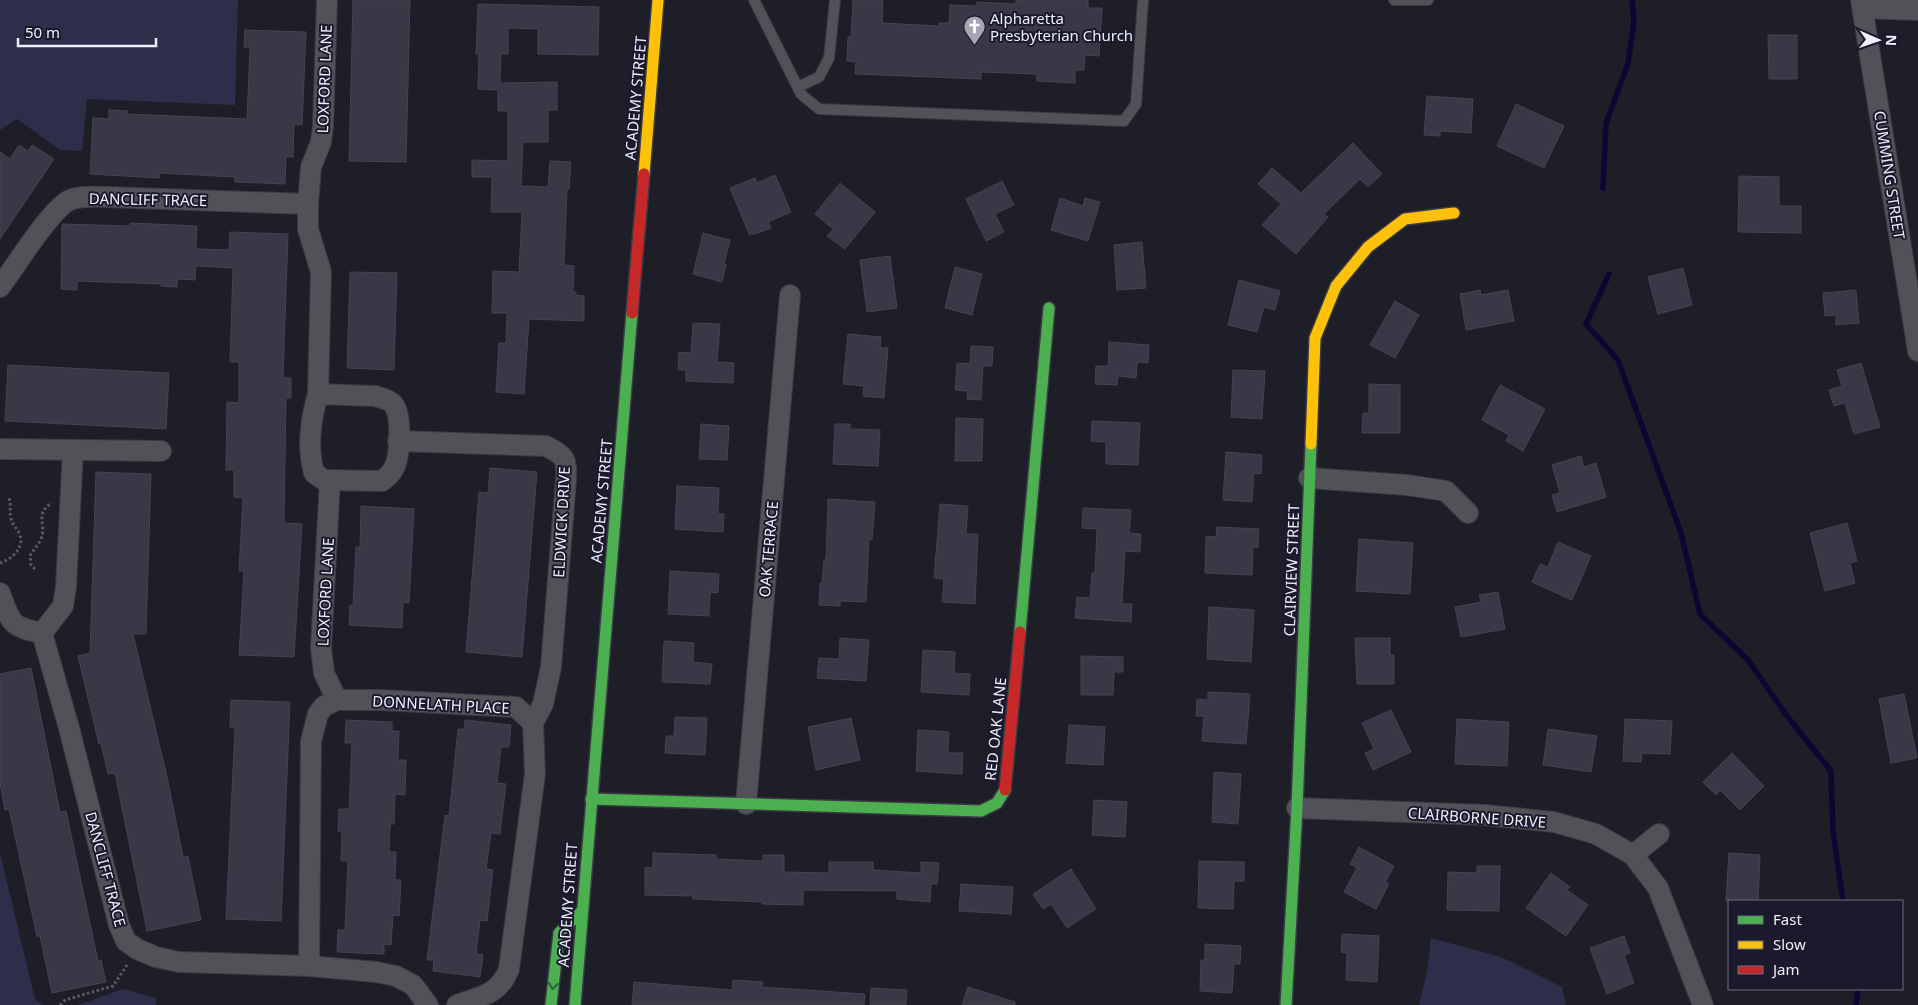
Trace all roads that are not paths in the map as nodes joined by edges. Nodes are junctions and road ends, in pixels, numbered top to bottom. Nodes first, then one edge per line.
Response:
1 (327, 0) edge
2 (658, 0) edge
3 (754, 0) edge
4 (835, 0) edge
5 (1143, 0) edge
6 (1394, 0) edge
7 (1428, 0) edge
8 (1862, 4) edge
9 (1918, 10) edge
10 (798, 87) junction
11 (308, 204) junction
12 (1454, 213) dead end
13 (0, 287) edge
14 (790, 295) dead end
15 (1049, 308) dead end
16 (1918, 350) edge
17 (318, 394) junction
18 (398, 441) junction
19 (0, 449) edge
20 (73, 450) junction
21 (161, 451) dead end
22 (1309, 478) junction
23 (330, 480) junction
24 (1468, 513) dead end
25 (0, 593) edge
26 (42, 634) junction
27 (337, 700) junction
28 (533, 723) junction
29 (591, 799) junction
30 (746, 804) junction
31 (1297, 808) junction
32 (1659, 834) dead end
33 (1632, 855) junction
34 (581, 912) junction
35 (308, 966) junction
36 (428, 1005) edge
37 (457, 1005) edge
38 (551, 1005) edge
39 (575, 1005) edge
40 (1286, 1005) edge
41 (1703, 1005) edge

1 - 11 street, LOXFORD LANE
2 - 29 street, ACADEMY STREET
3 - 10 lane
4 - 10 lane
5 - 10 lane
6 - 7 lane
8 - 9 street
8 - 16 street, CUMMING STREET
11 - 13 street, DANCLIFF TRACE
11 - 17 street, LOXFORD LANE
12 - 22 street, CLAIRVIEW STREET
14 - 30 street, OAK TERRACE
15 - 30 street, RED OAK LANE
17 - 18 street
17 - 23 street, LOXFORD LANE
18 - 23 street
18 - 28 street, ELDWICK DRIVE
19 - 20 street
20 - 21 street
20 - 26 street
22 - 24 street
22 - 31 street, CLAIRVIEW STREET
23 - 27 street, LOXFORD LANE
25 - 26 street
26 - 35 street, DANCLIFF TRACE
27 - 28 street, DONNELATH PLACE
27 - 35 street
28 - 37 street
29 - 30 street, RED OAK LANE
29 - 34 street, ACADEMY STREET
31 - 33 street, CLAIRBORNE DRIVE
31 - 40 street, CLAIRVIEW STREET
32 - 33 street
33 - 41 street, CLAIRBORNE DRIVE
34 -> 38 street
34 - 39 street, ACADEMY STREET
35 - 36 street, DANCLIFF TRACE

